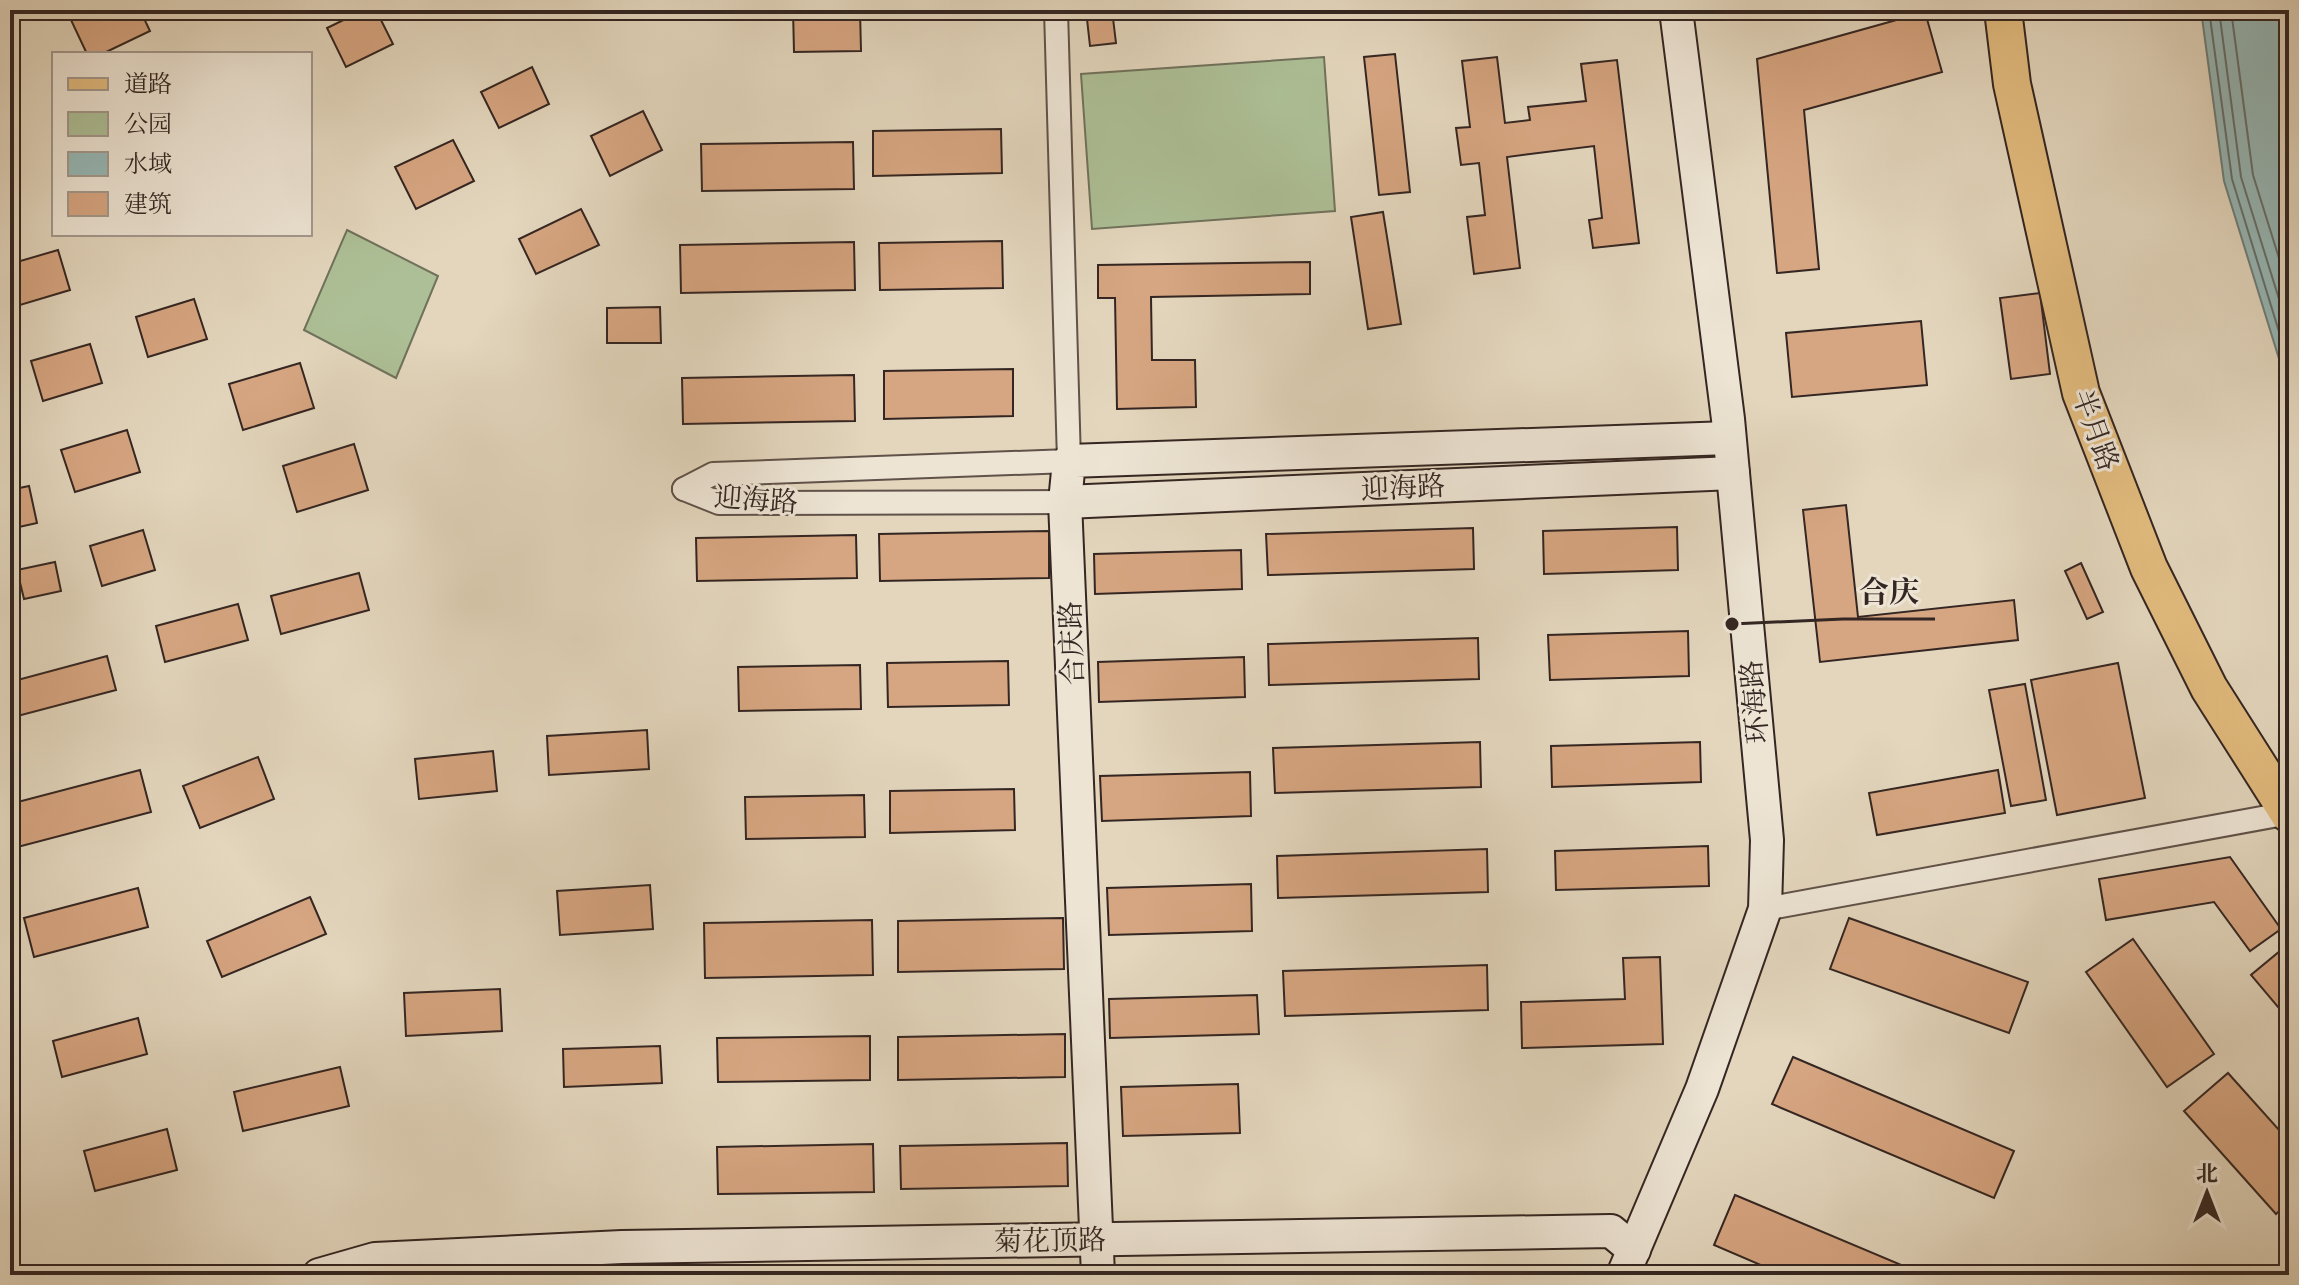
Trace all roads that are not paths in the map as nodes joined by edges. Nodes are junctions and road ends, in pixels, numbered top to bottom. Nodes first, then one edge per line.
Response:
1 (1056, 10) edge
2 (1676, 10) edge
3 (2003, 10) edge
4 (1729, 438) junction
5 (1069, 461) junction
6 (1733, 473) junction
7 (1065, 502) junction
8 (2289, 813) edge
9 (1765, 909) junction
10 (1097, 1240) junction
11 (1629, 1262) edge
12 (319, 1275) edge
13 (1098, 1275) edge

1 - 5 street, 合庆路
2 - 4 street, 环海路
3 - 8 main road, 半月路
4 - 5 street, 迎海路
4 - 6 street, 环海路
5 - 7 street, 合庆路
5 - 7 street, 迎海路
6 - 7 street, 迎海路
6 - 9 street, 环海路
7 - 10 street, 合庆路
8 - 9 street
9 - 11 street, 环海路
10 - 11 street, 菊花顶路
10 - 12 street, 菊花顶路
10 - 13 street, 合庆路

